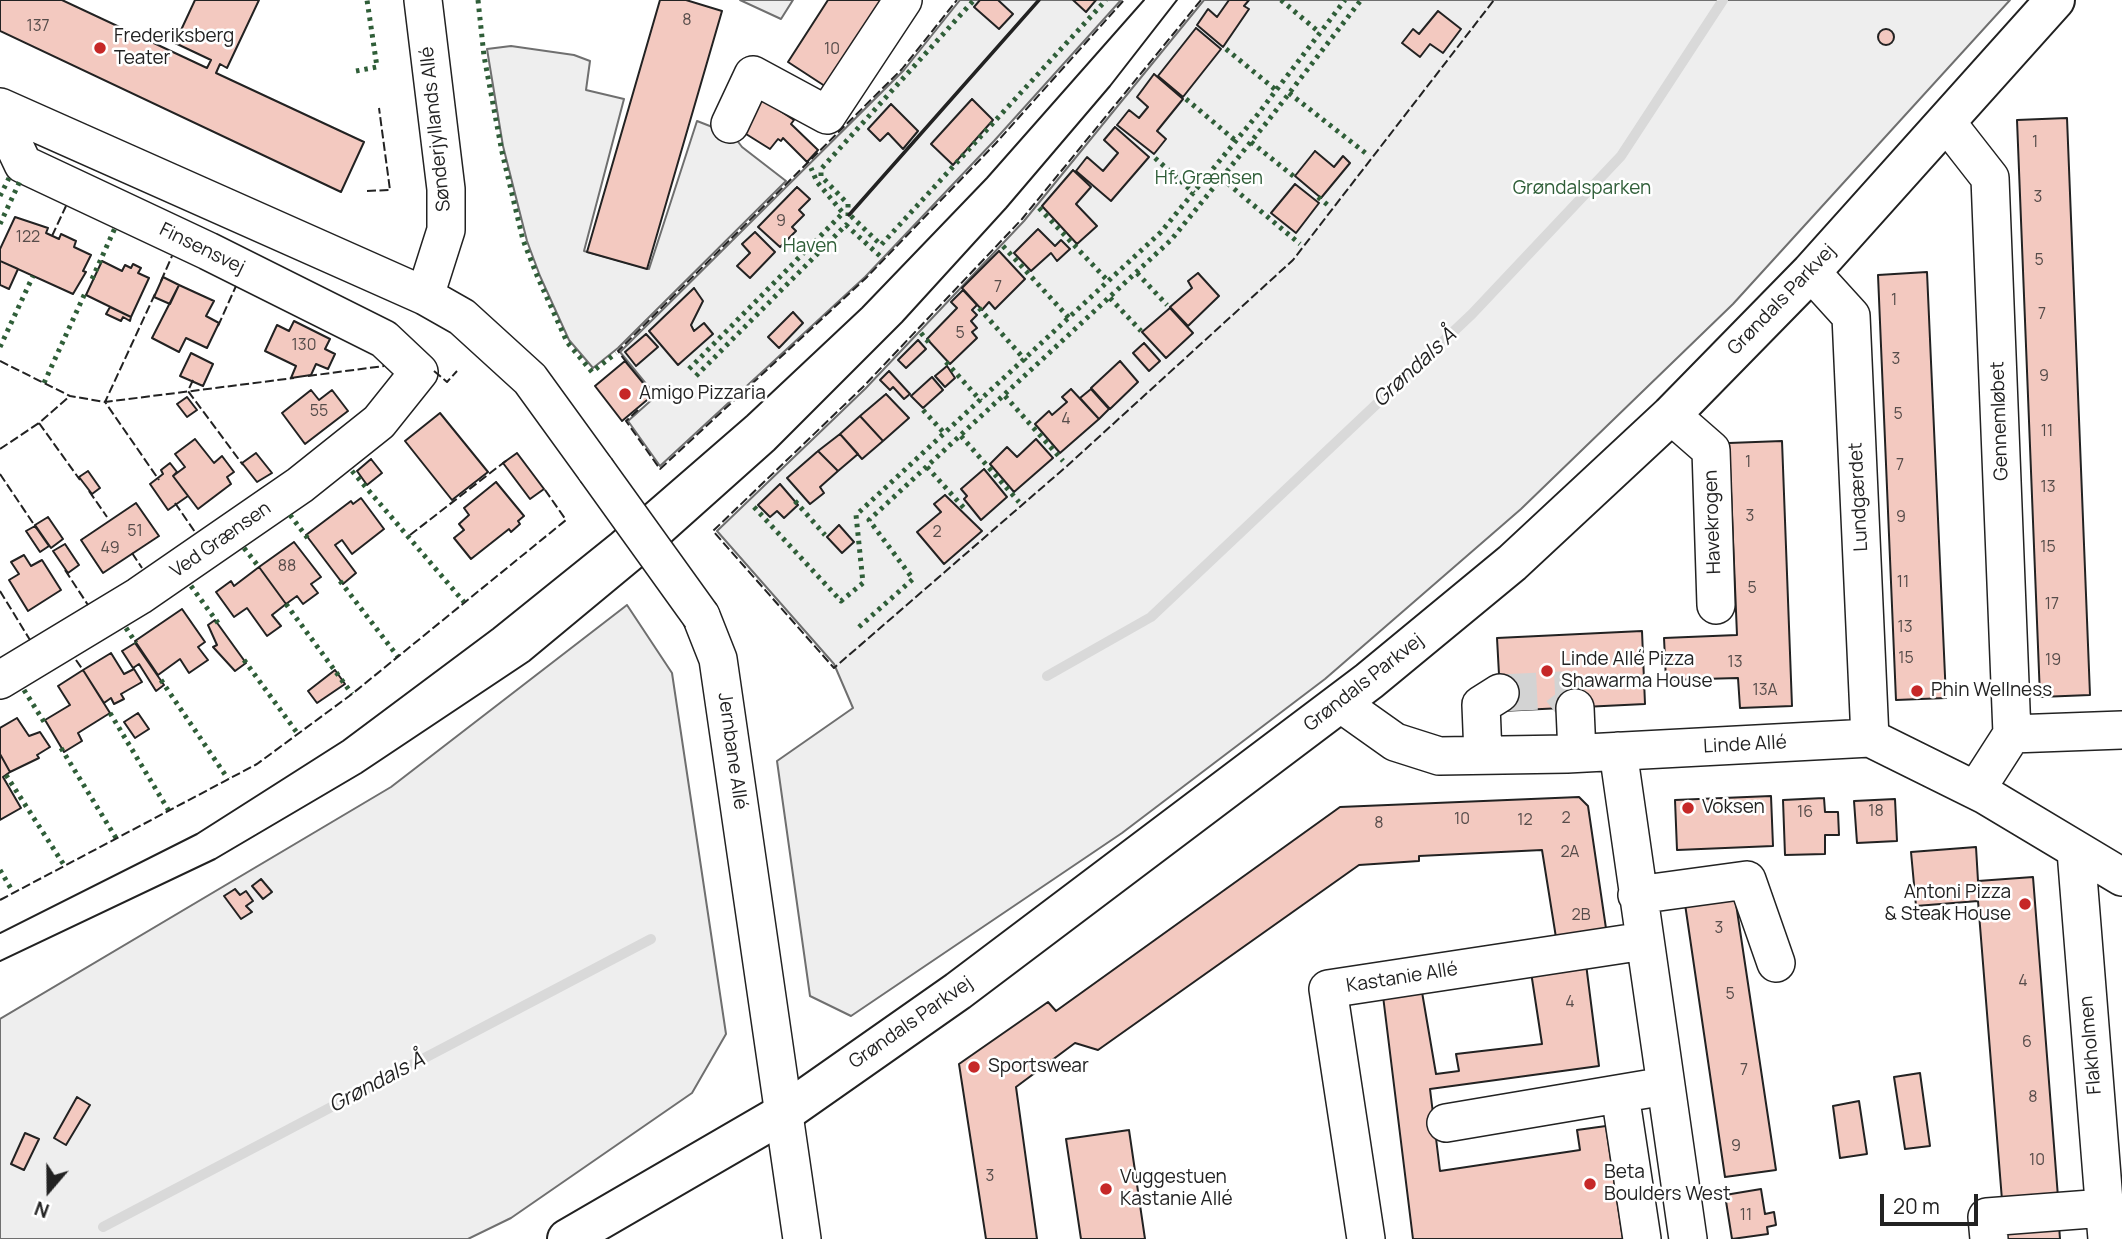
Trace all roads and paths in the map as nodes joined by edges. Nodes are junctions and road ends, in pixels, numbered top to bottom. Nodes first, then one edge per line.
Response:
1 (423, 0) edge
2 (903, 0) edge
3 (2055, 0) edge
4 (1, 96) edge
5 (1947, 123) junction
6 (730, 124) dead end
7 (1811, 272) junction
8 (425, 296) junction
9 (486, 336) joint
10 (419, 372) joint
11 (1671, 415) junction
12 (1716, 605) dead end
13 (0, 680) edge
14 (1500, 693) dead end
15 (1340, 703) junction
16 (1575, 708) dead end
17 (2122, 730) edge
18 (2012, 734) junction
19 (1870, 738) junction
20 (1618, 751) junction
21 (1577, 753) junction
22 (1483, 755) junction
23 (1976, 790) junction
24 (2076, 851) junction
25 (2122, 877) edge
26 (1637, 895) junction
27 (1644, 942) junction
28 (1776, 963) dead end
29 (1665, 1086) junction
30 (1620, 1094) junction
31 (784, 1113) junction
32 (1446, 1123) dead end
33 (2106, 1224) edge
34 (567, 1239) edge
35 (802, 1239) edge
36 (1366, 1239) edge
37 (1642, 1239) edge
38 (1688, 1239) edge
39 (1989, 1239) edge

1 - 8 street, Sønderjyllands Allé
2 - 6 street
3 - 5 main road, Grøndals Parkvej
4 - 8 street, Finsensvej
4 - 10 street, Finsensvej
5 - 7 main road, Grøndals Parkvej
5 - 18 street, Gennemløbet
7 - 11 main road, Grøndals Parkvej
7 - 19 street, Lundgærdet
8 - 9 street, Finsensvej
9 - 31 street, Jernbane Allé, bridge
10 - 13 street, Ved Grænsen
11 - 12 street, Havekrogen
11 - 15 main road, Grøndals Parkvej
14 - 22 street
15 - 22 street, Linde Allé
15 - 31 main road, Grøndals Parkvej
16 - 21 street
17 - 18 street
18 - 23 street
19 - 20 street, Linde Allé
19 - 23 street, Linde Allé
20 - 21 street, Linde Allé
20 - 26 street
21 - 22 street, Linde Allé
23 - 24 street, Linde Allé
24 - 25 street, Linde Allé
24 - 33 street, Flakholmen
26 - 27 street
26 - 28 street
27 - 29 street
27 - 36 street, Kastanie Allé
29 - 30 street
29 - 38 street
30 - 32 street
30 - 37 street
31 - 34 main road, Grøndals Parkvej
31 - 35 street, Jernbane Allé
33 - 39 street

